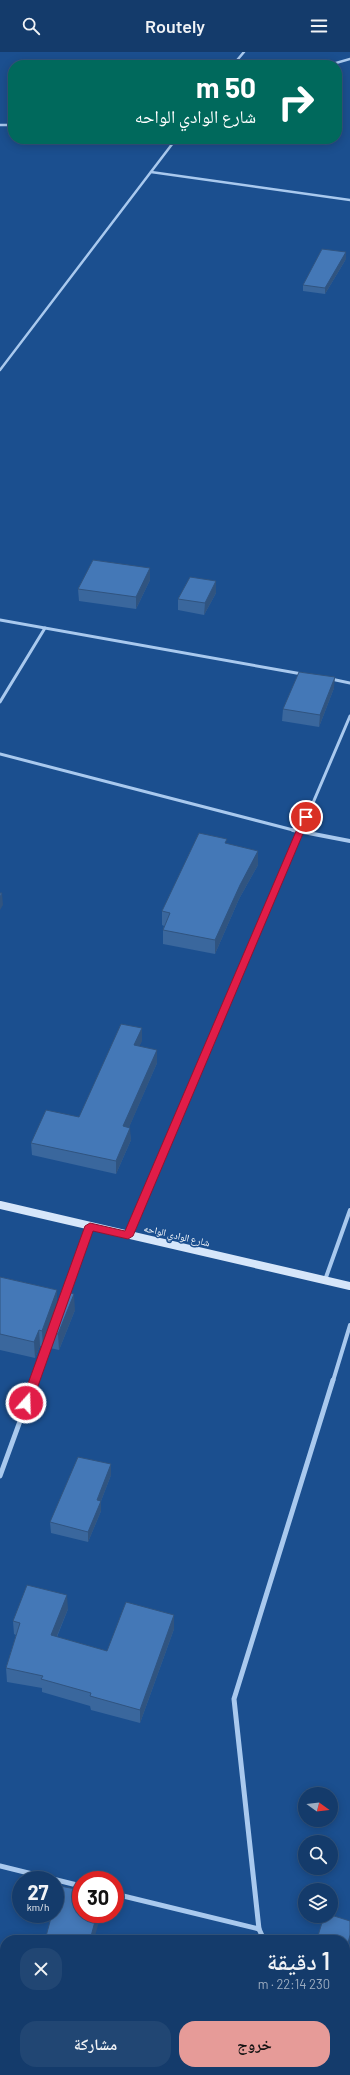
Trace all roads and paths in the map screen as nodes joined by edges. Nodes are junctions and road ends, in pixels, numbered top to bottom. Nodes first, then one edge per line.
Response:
1 (244, 52) edge
2 (237, 60) edge
3 (172, 144) edge
4 (151, 172) junction
5 (350, 200) edge
6 (0, 370) edge
7 (0, 620) edge
8 (45, 628) junction
9 (311, 676) edge
10 (326, 679) edge
11 (350, 683) edge
12 (0, 702) edge
13 (350, 716) edge
14 (0, 754) edge
15 (299, 832) junction
16 (350, 841) edge
17 (0, 1205) edge
18 (350, 1210) edge
19 (90, 1226) junction
20 (128, 1236) junction
21 (325, 1280) junction
22 (350, 1286) edge
23 (64, 1300) edge
24 (350, 1325) edge
25 (53, 1329) edge
26 (0, 1476) edge
27 (0, 1866) edge
28 (72, 1884) edge
29 (124, 1896) edge
30 (259, 1929) junction
31 (262, 1935) edge

1 - 2 street
3 - 4 street
4 - 5 street
4 - 6 street
7 - 8 street
8 - 9 street
8 - 12 street
10 - 11 street
13 - 15 street
14 - 15 street
15 - 16 street
15 - 20 street
17 - 19 main road, شارع الوادي الواحه
18 - 21 street
19 - 20 main road, شارع الوادي الواحه
19 - 23 street
20 - 21 main road, شارع الوادي الواحه
21 - 22 main road, شارع الوادي الواحه
24 - 30 street
25 - 26 street
27 - 28 street
29 - 30 street
30 - 31 street

